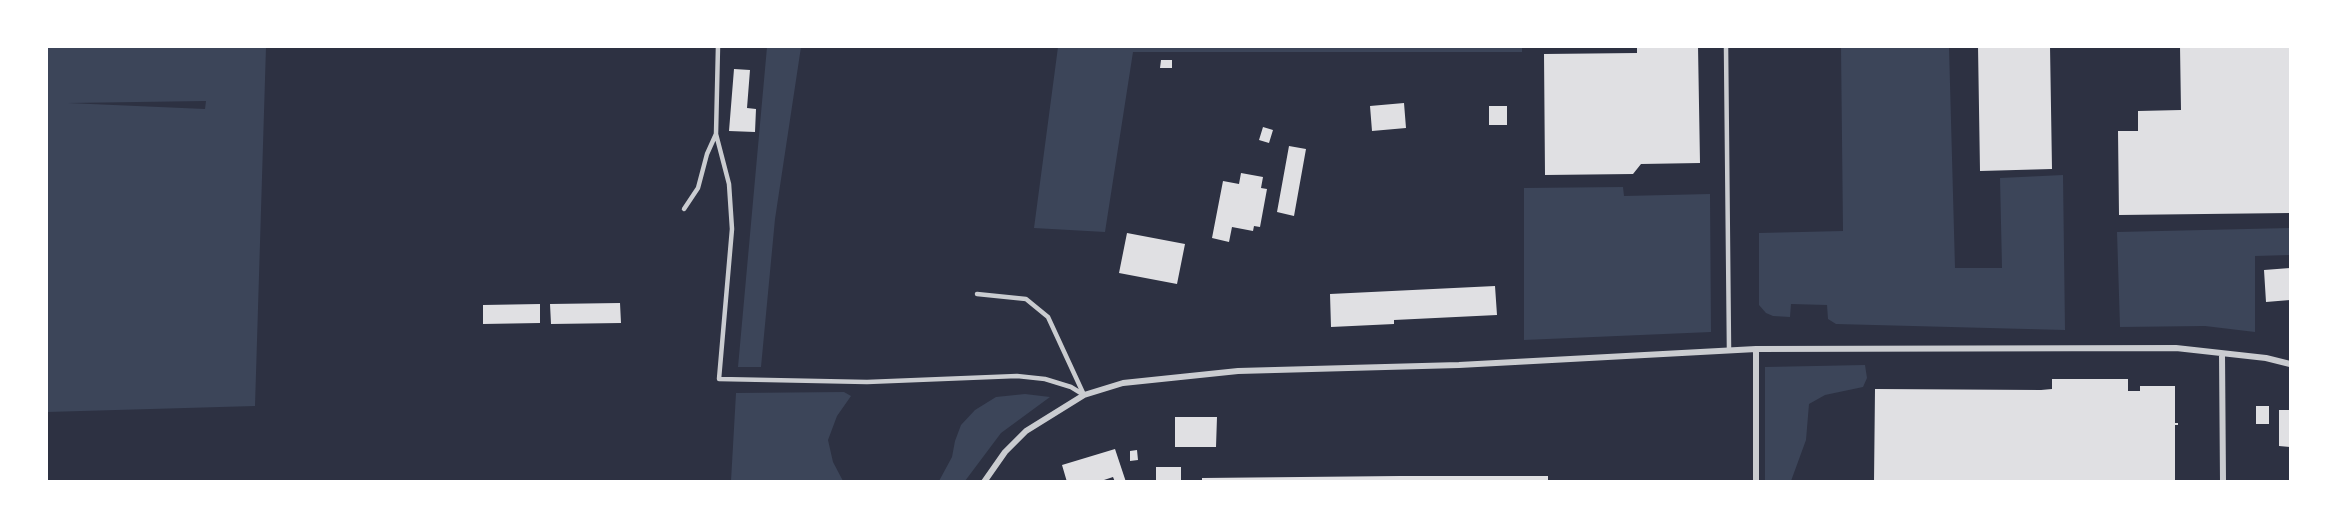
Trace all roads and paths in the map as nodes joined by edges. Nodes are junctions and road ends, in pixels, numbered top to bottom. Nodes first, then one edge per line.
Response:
1 (718, 46) edge
2 (1726, 46) edge
3 (716, 134) junction
4 (684, 209) dead end
5 (977, 294) dead end
6 (1729, 349) junction
7 (1756, 349) junction
8 (2222, 354) junction
9 (2290, 364) edge
10 (1084, 394) junction
11 (984, 482) edge
12 (1756, 482) edge
13 (2223, 482) edge

1 - 3 lane
2 - 6 lane
3 - 4 lane
3 - 10 lane
5 - 10 lane
6 - 7 street
6 - 10 street
7 - 8 street
7 - 12 street
8 - 9 street
8 - 13 street
10 - 11 street

